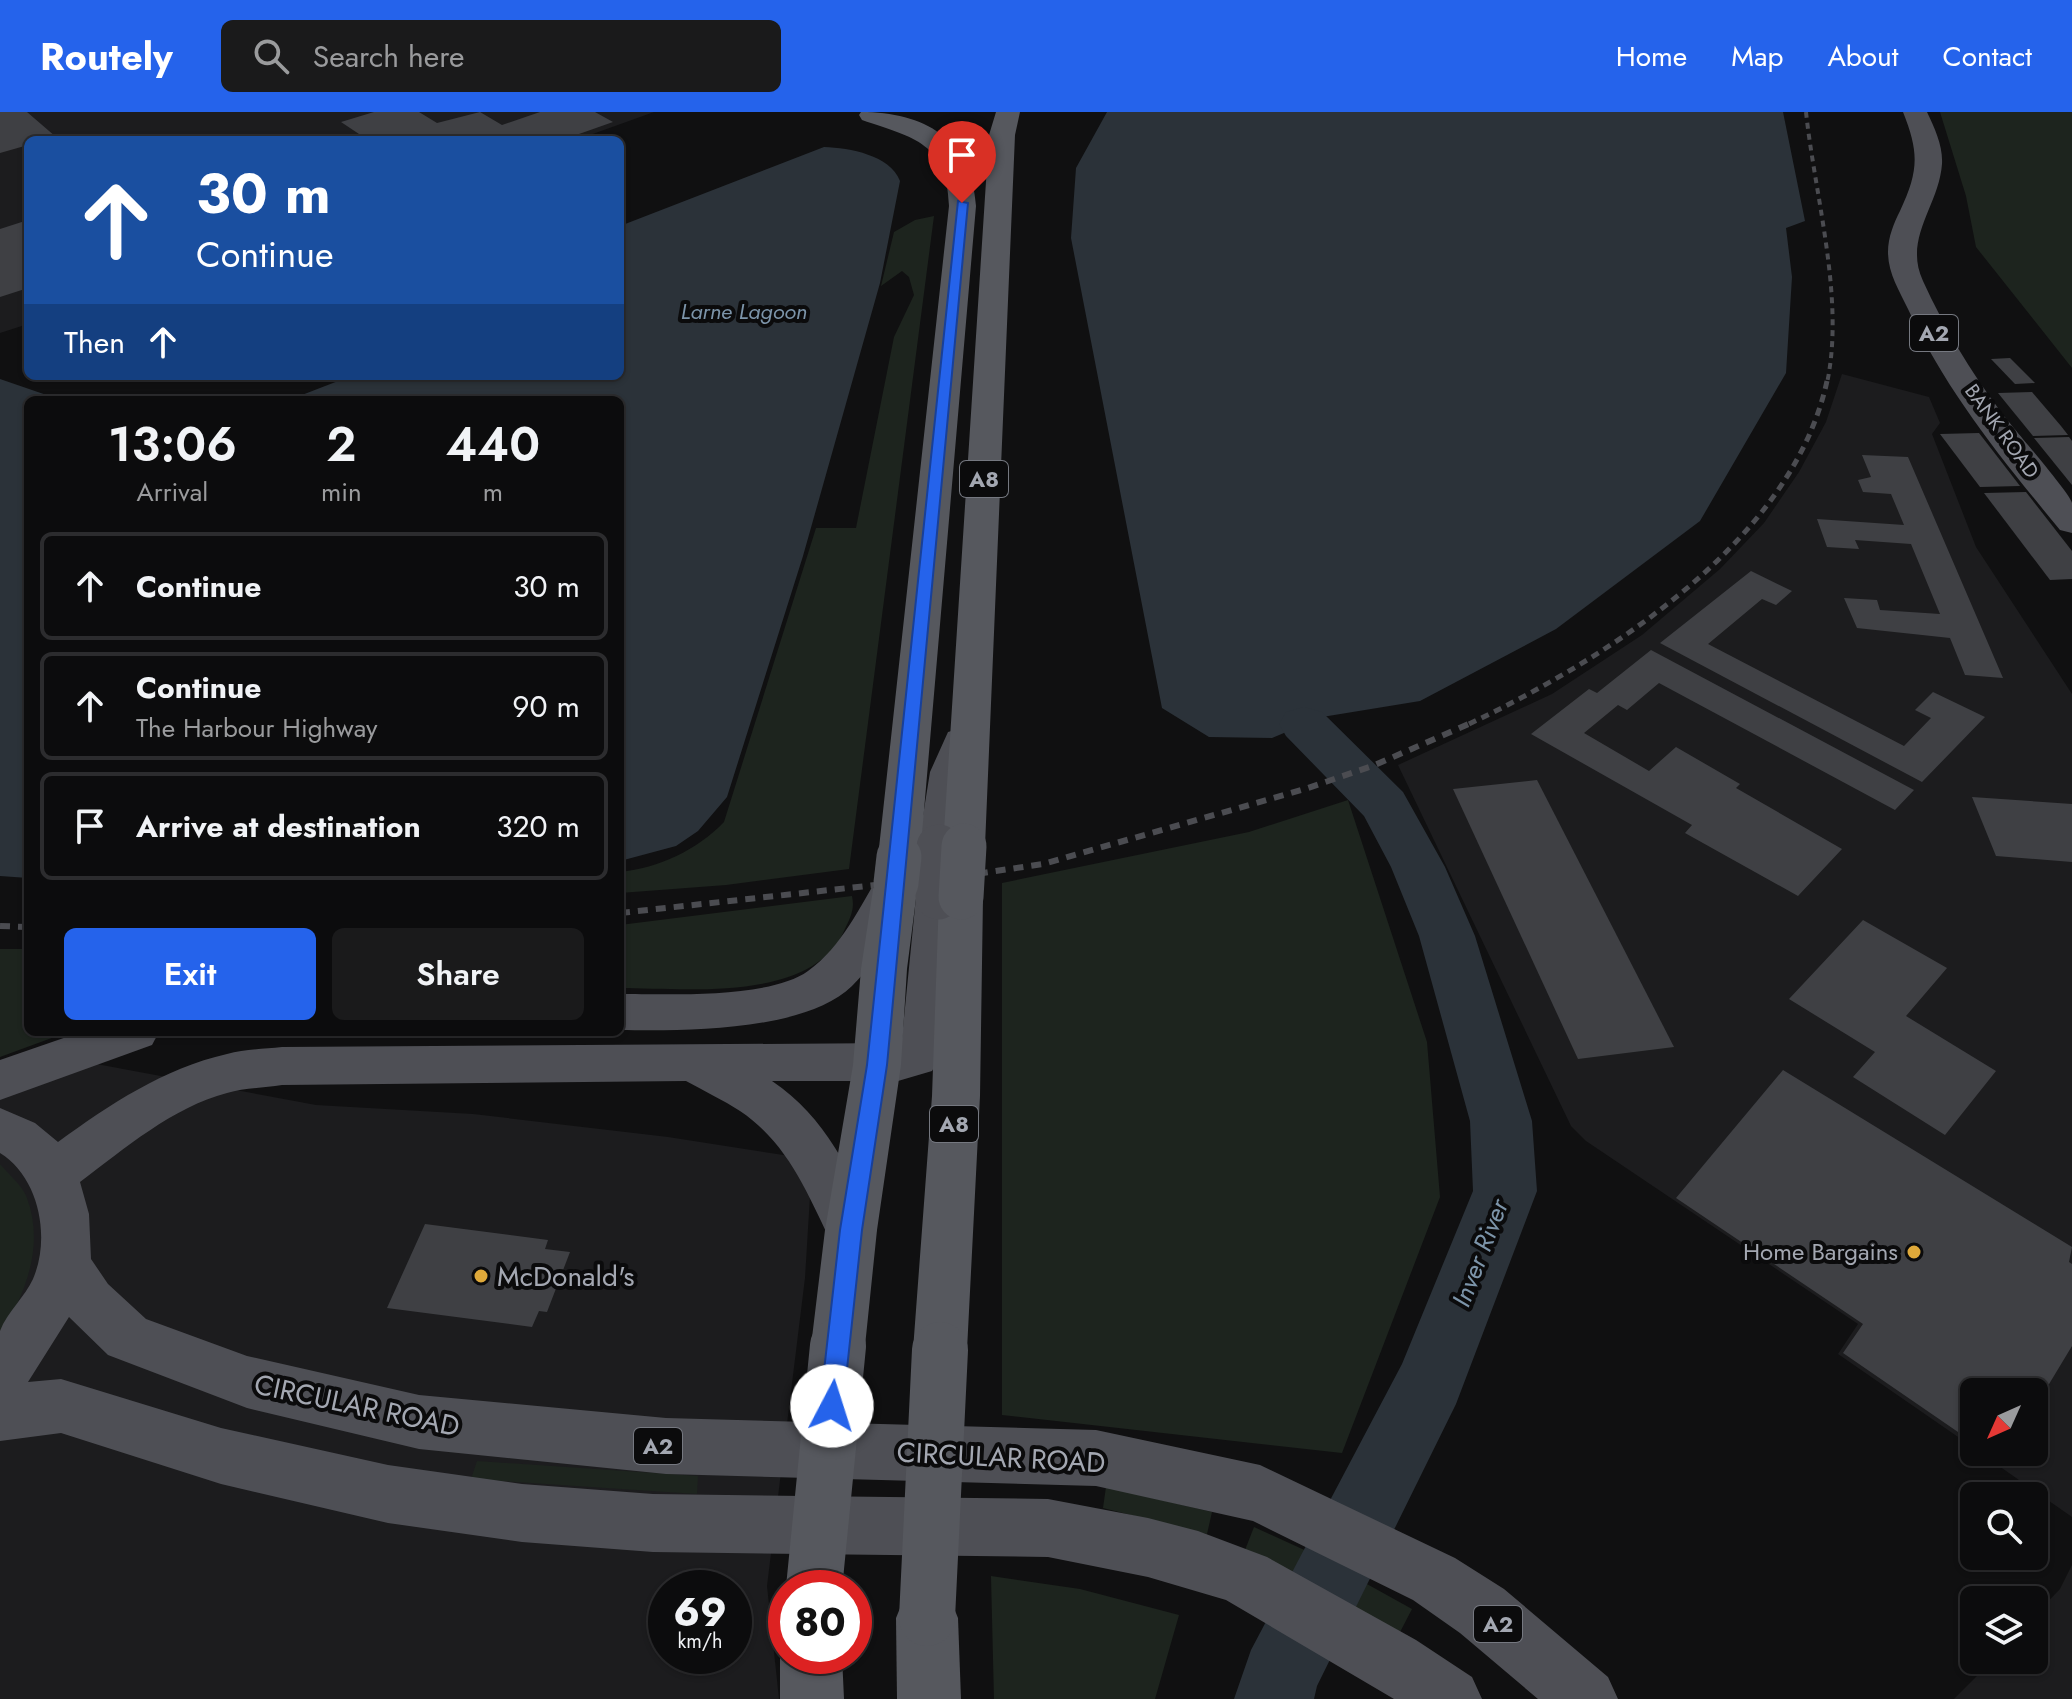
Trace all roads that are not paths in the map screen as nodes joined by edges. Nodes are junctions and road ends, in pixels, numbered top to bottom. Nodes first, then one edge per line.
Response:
1 (1008, 112) edge
2 (1915, 112) edge
3 (935, 113) edge
4 (859, 114) edge
5 (2072, 523) edge
6 (970, 722) joint
7 (933, 871) junction
8 (624, 1012) edge
9 (124, 1036) edge
10 (693, 1063) junction
11 (877, 1065) junction
12 (0, 1080) edge
13 (0, 1129) edge
14 (52, 1174) junction
15 (851, 1230) junction
16 (64, 1264) junction
17 (0, 1374) edge
18 (0, 1414) edge
19 (816, 1570) edge
20 (811, 1674) edge
21 (812, 1699) edge
22 (929, 1699) edge
23 (1450, 1699) edge
24 (1586, 1699) edge

1 - 6 highway, A8
2 - 5 main road, BANK ROAD / A2
3 - 4 highway, A8
4 - 7 highway, A8
6 - 7 main road
7 - 8 main road
7 - 11 main road
7 - 22 highway, A8, bridge
9 - 12 main road
10 - 11 main road
10 - 14 main road
10 - 15 main road
11 - 15 highway
13 - 14 main road
14 - 16 main road
15 - 19 highway, bridge
16 - 17 main road
16 - 24 main road, CIRCULAR ROAD / A2
18 - 23 main road
20 - 21 highway

